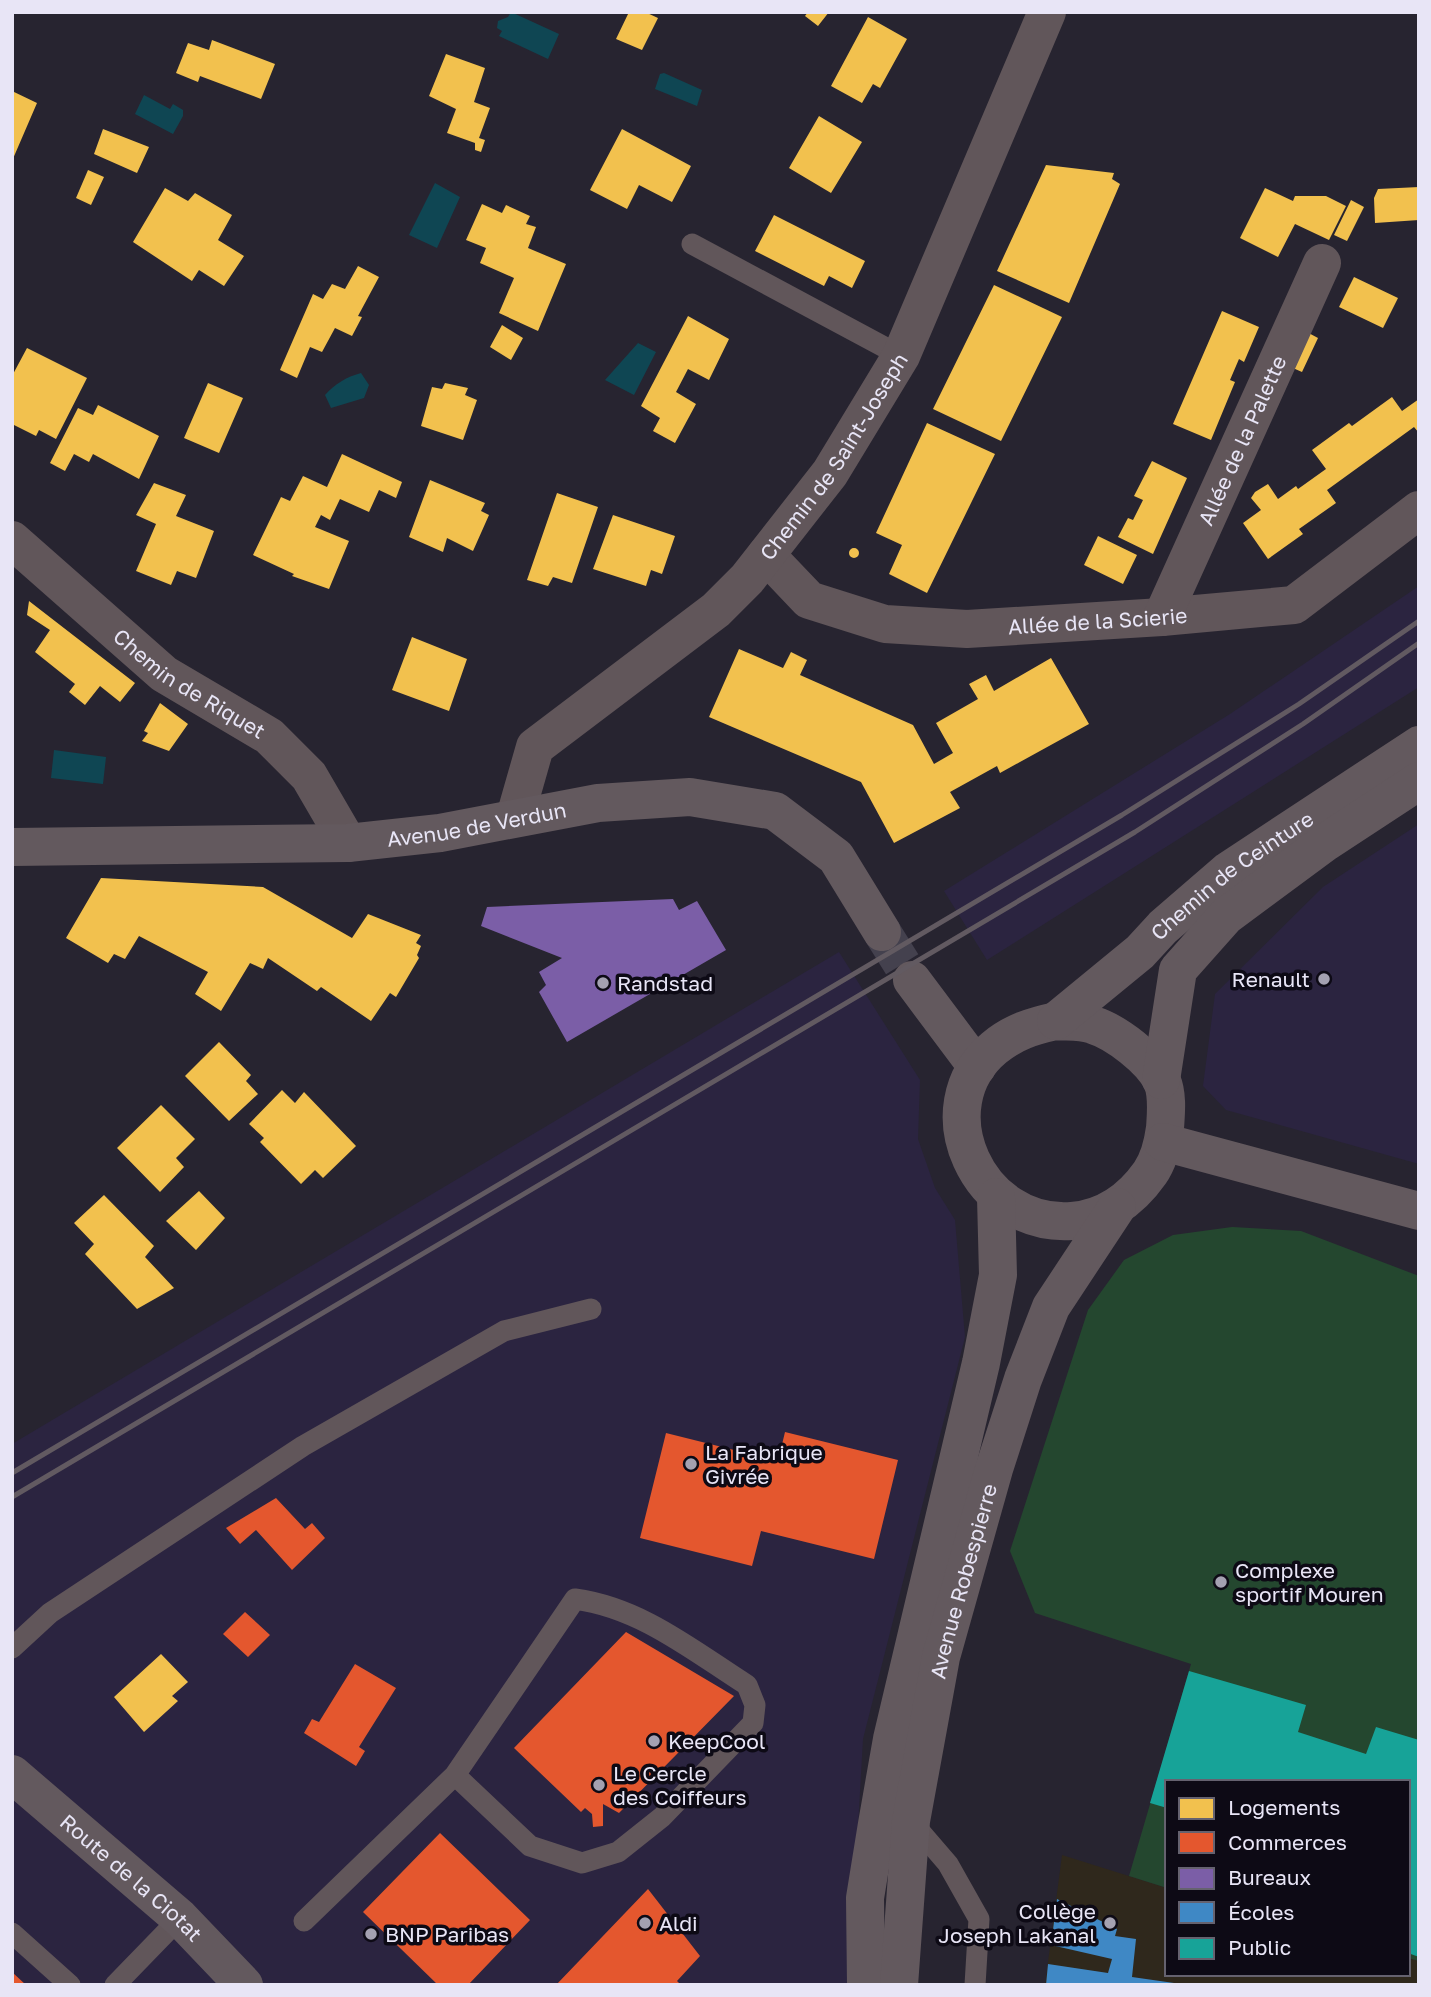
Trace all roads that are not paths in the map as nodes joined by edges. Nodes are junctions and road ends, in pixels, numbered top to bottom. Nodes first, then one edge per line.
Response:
1 (1047, 12) edge
2 (692, 244) dead end
3 (1322, 263) dead end
4 (901, 356) junction
5 (1419, 510) edge
6 (12, 540) edge
7 (766, 555) junction
8 (1162, 617) junction
9 (1419, 745) edge
10 (1419, 781) edge
11 (515, 817) junction
12 (348, 844) junction
13 (12, 848) edge
14 (882, 932) tunnel mouth
15 (912, 980) tunnel mouth
16 (1056, 1021) junction
17 (977, 1067) junction
18 (1161, 1080) junction
19 (1163, 1142) junction
20 (996, 1197) junction
21 (1116, 1208) junction
22 (1419, 1211) edge
23 (591, 1309) dead end
24 (12, 1648) edge
25 (12, 1774) edge
26 (455, 1775) junction
27 (911, 1821) junction
28 (180, 1918) junction
29 (304, 1921) dead end
30 (12, 1933) edge
31 (70, 1985) edge
32 (115, 1985) edge
33 (244, 1985) edge
34 (866, 1985) edge
35 (899, 1985) edge
36 (975, 1985) edge

1 - 4 street, Chemin de Saint-Joseph
2 - 4 lane
3 - 8 street, Allée de la Palette
4 - 7 street, Chemin de Saint-Joseph
5 - 8 street, Allée de la Scierie
6 - 12 street, Chemin de Riquet
7 - 8 street, Allée de la Scierie
7 - 11 street, Chemin de Saint-Joseph
9 - 16 main road, Chemin de Ceinture
10 - 18 main road, Chemin de Ceinture
11 - 12 main road, Avenue de Verdun
11 - 14 main road, Avenue de Verdun
12 - 13 main road, Avenue de Verdun
15 - 17 main road
16 - 17 main road
16 - 18 main road
17 - 20 main road
18 - 19 main road
19 - 21 main road
19 - 22 main road
20 - 21 main road
20 - 34 main road, Avenue Robespierre
21 - 27 main road, Avenue Robespierre
23 - 24 lane
25 - 28 main road, Route de la Ciotat
26 - 26 lane
26 - 29 lane
27 - 35 main road, Avenue Robespierre
27 - 36 lane
28 - 32 lane
28 - 33 main road, Route de la Ciotat
30 - 31 lane

